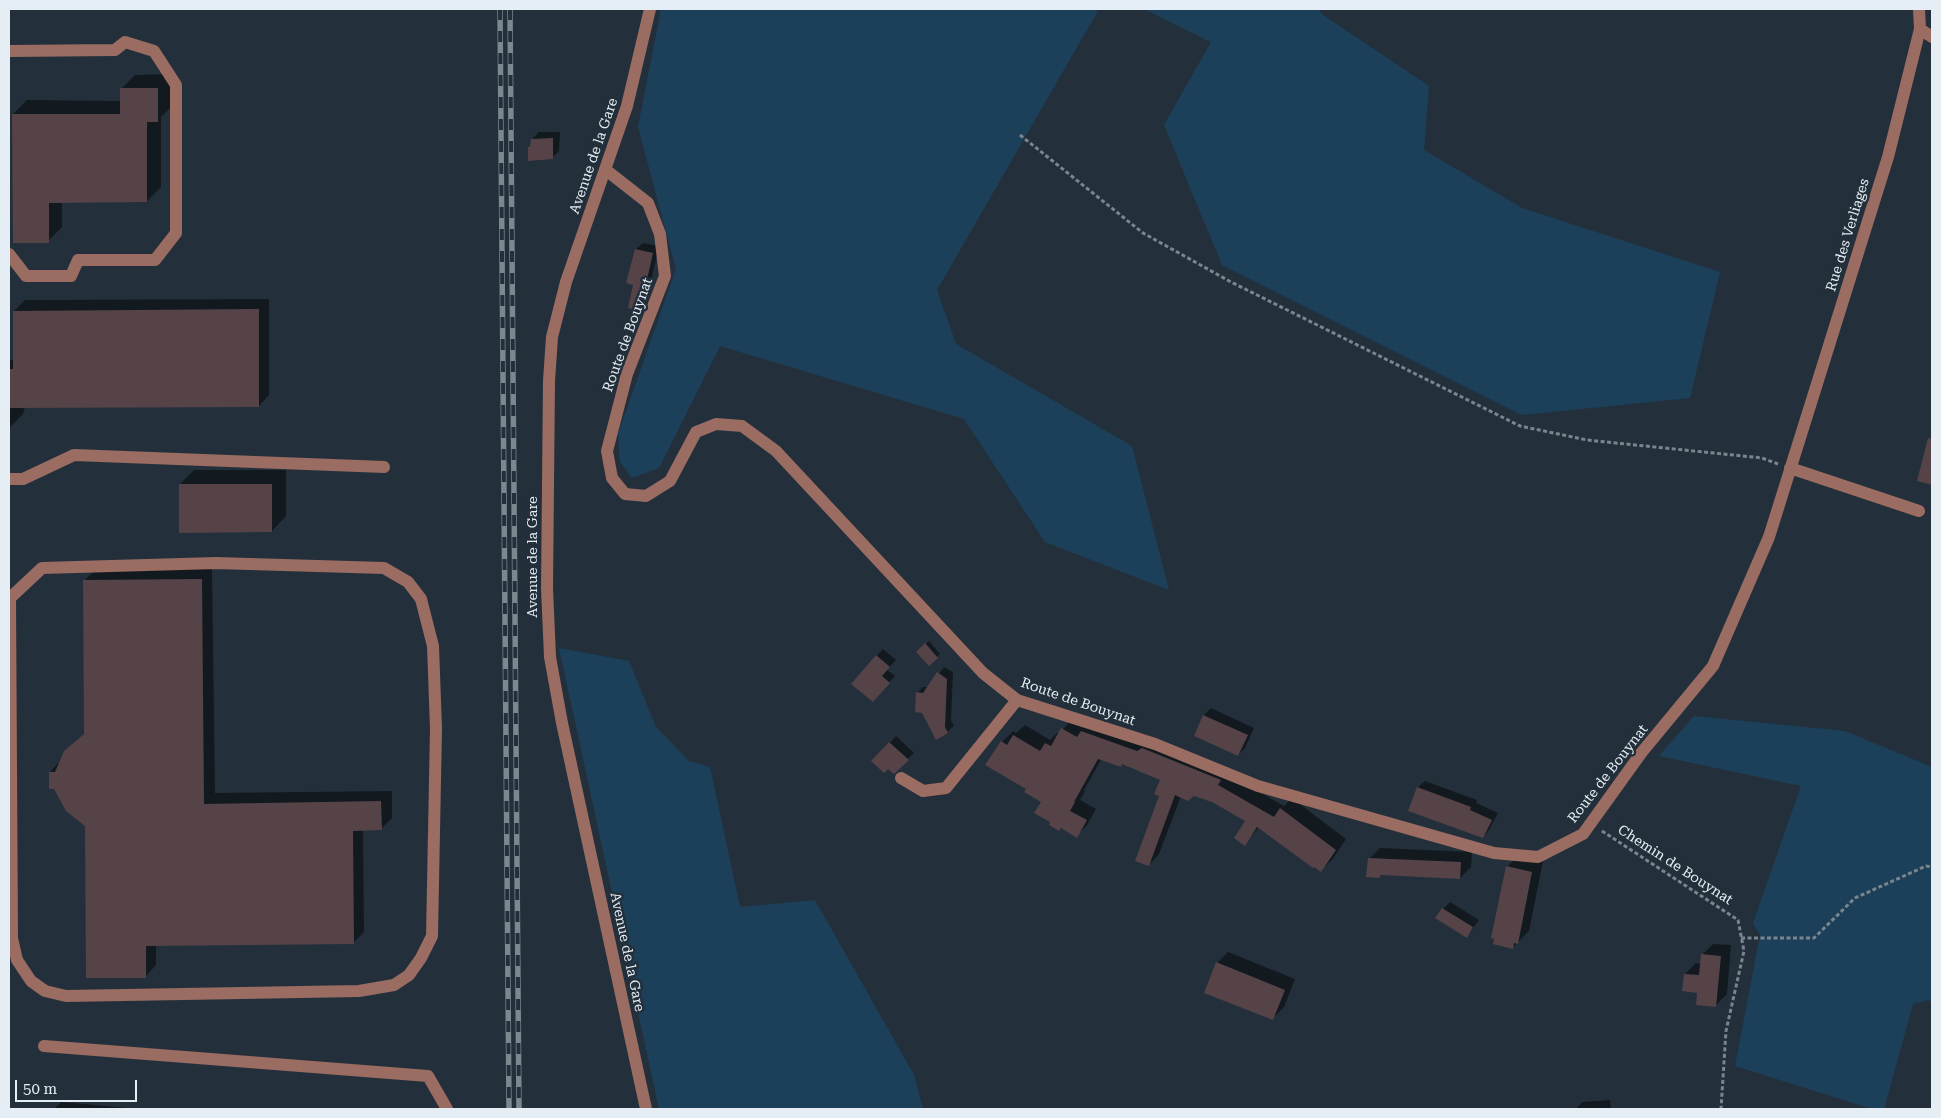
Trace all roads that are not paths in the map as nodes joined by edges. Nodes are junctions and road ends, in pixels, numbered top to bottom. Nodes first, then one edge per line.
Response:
1 (650, 9) edge
2 (1919, 9) edge
3 (1920, 29) junction
4 (1932, 37) edge
5 (9, 51) edge
6 (606, 170) junction
7 (9, 254) edge
8 (384, 467) dead end
9 (1790, 468) junction
10 (9, 479) edge
11 (1919, 511) dead end
12 (1017, 700) junction
13 (900, 778) dead end
14 (9, 782) edge
15 (44, 1046) dead end
16 (447, 1109) edge
17 (646, 1109) edge

1 - 6 street, Avenue de la Gare
2 - 3 street, Rue des Verliages
3 - 4 street
3 - 9 street, Rue des Verliages
5 - 7 street
6 - 12 street, Route de Bouynat
6 - 17 street, Avenue de la Gare
8 - 10 street
9 - 11 street
9 - 12 street, Route de Bouynat
12 - 13 street
14 - 14 street
15 - 16 street

